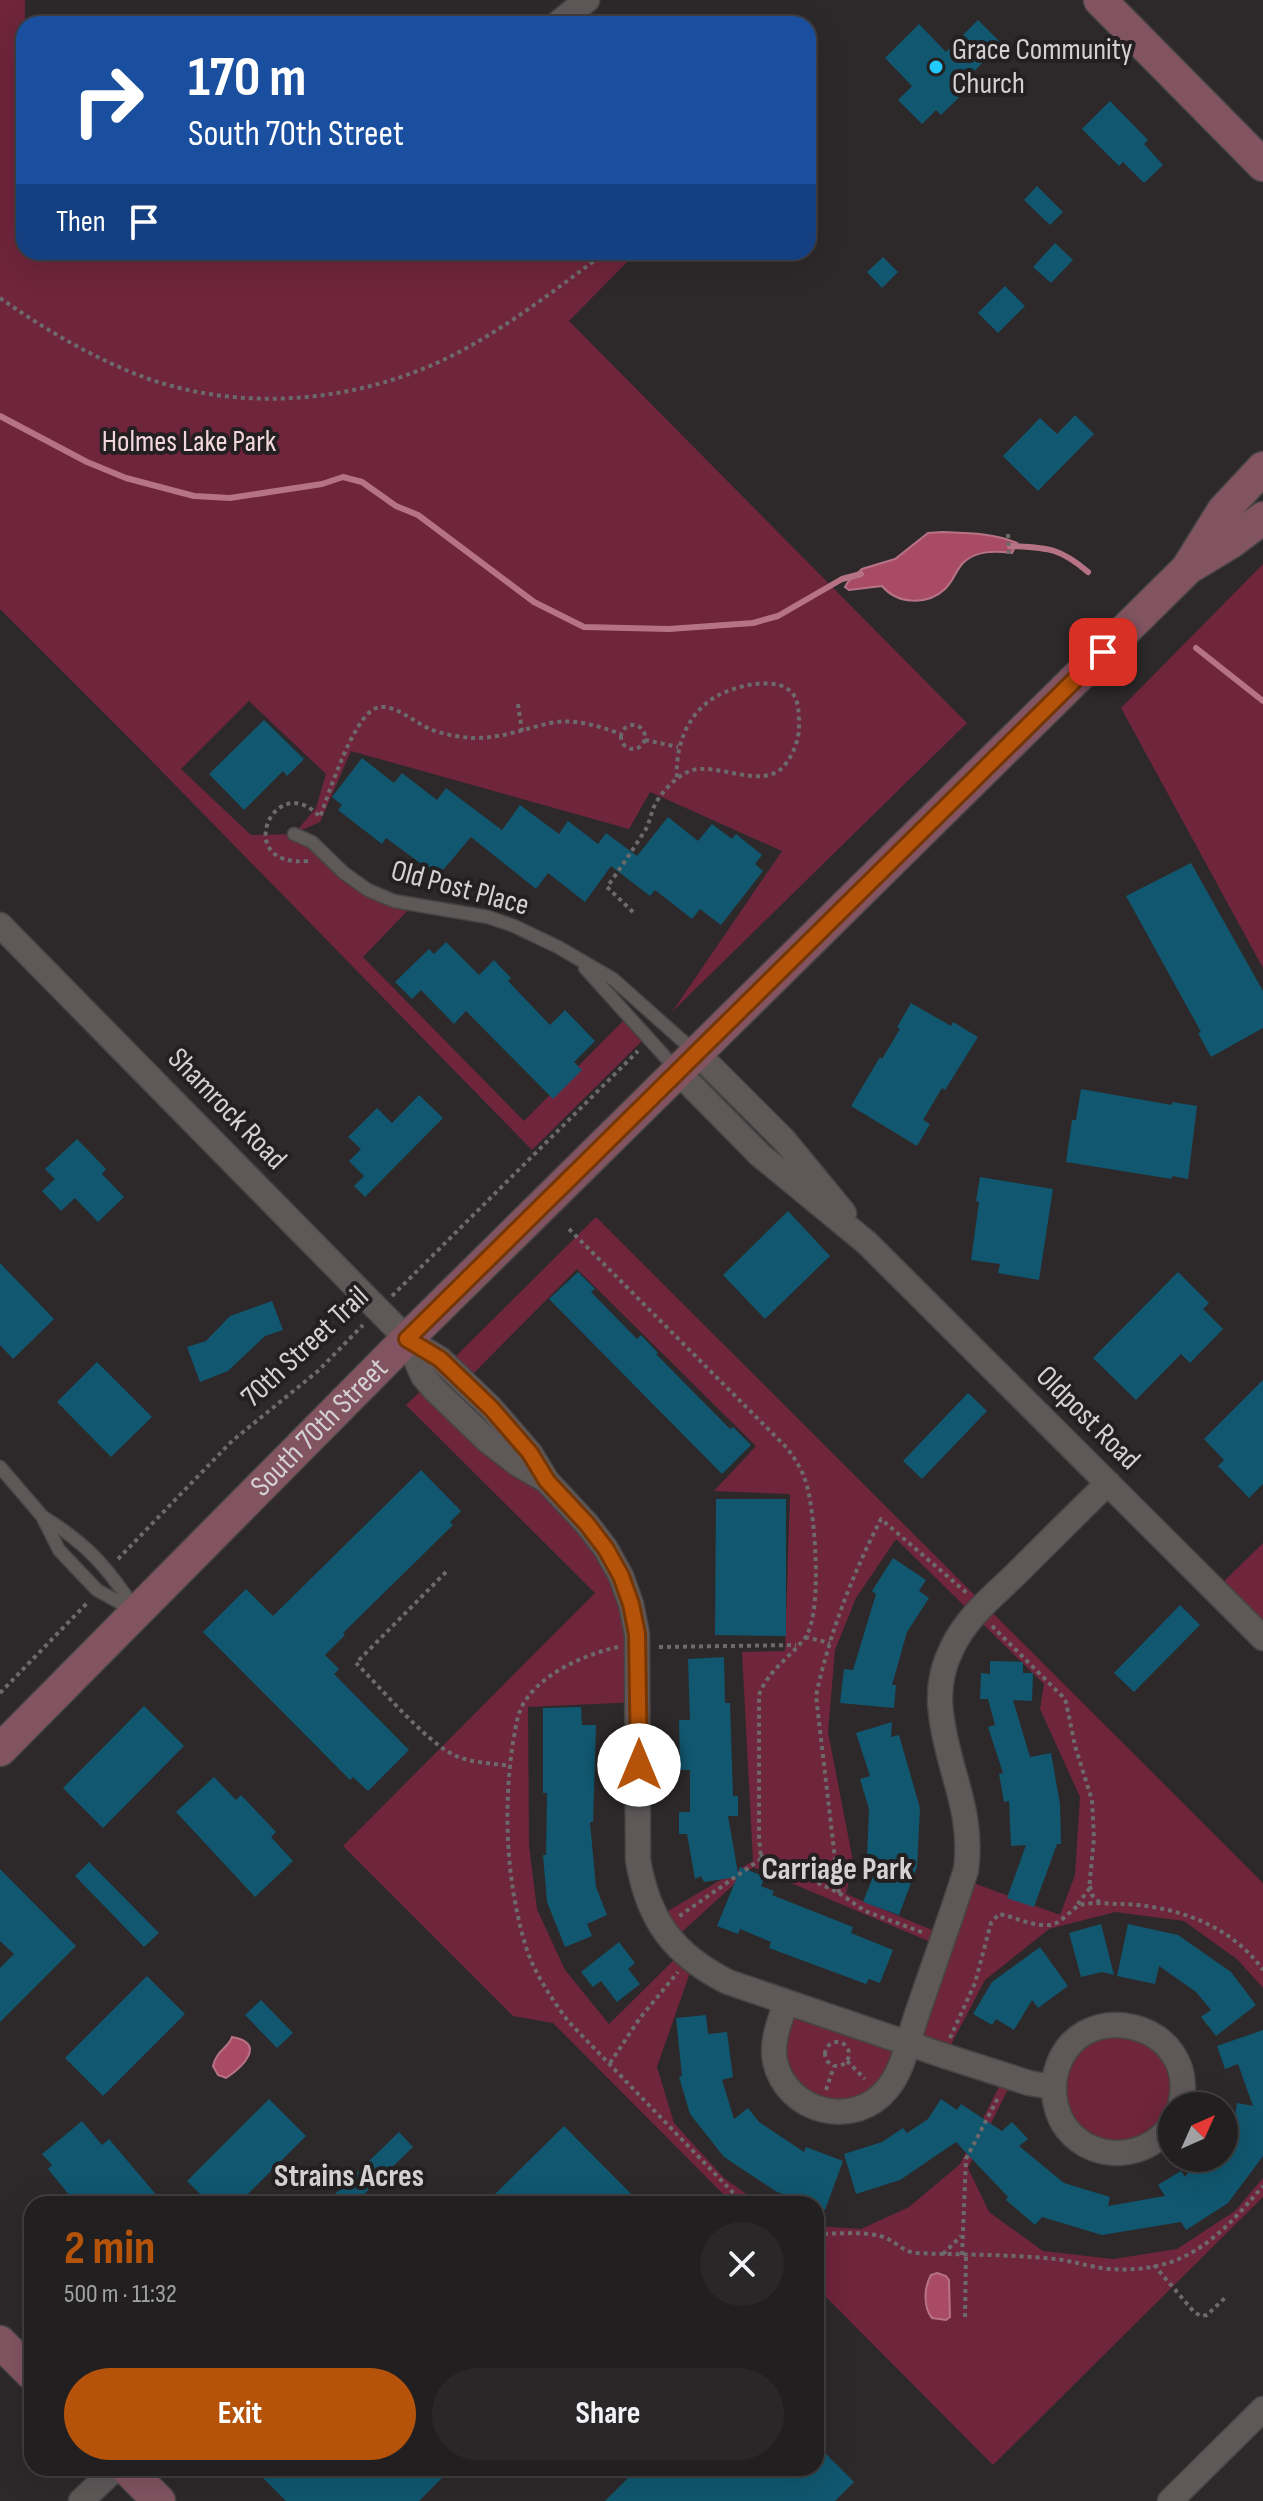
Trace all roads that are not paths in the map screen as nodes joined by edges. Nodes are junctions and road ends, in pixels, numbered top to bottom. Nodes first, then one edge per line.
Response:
1 (587, 0) edge
2 (1100, 0) edge
3 (567, 16) edge
4 (1263, 165) edge
5 (1263, 468) edge
6 (1263, 518) edge
7 (1187, 569) junction
8 (294, 834) dead end
9 (0, 925) edge
10 (578, 959) junction
11 (687, 1062) junction
12 (407, 1339) junction
13 (0, 1467) edge
14 (1108, 1483) junction
15 (42, 1516) junction
16 (137, 1612) junction
17 (1263, 1638) edge
18 (0, 1750) edge
19 (786, 2002) junction
20 (907, 2043) junction
21 (1053, 2087) junction
22 (1183, 2092) edge
23 (1158, 2140) edge
24 (0, 2342) edge
25 (24, 2366) edge
26 (1263, 2409) edge
27 (108, 2476) edge
28 (134, 2476) edge
29 (81, 2501) edge
30 (159, 2501) edge
31 (1170, 2501) edge

1 - 3 street
2 - 4 main road
5 - 7 main road, South 70th Street
6 - 7 main road, South 70th Street
7 - 11 main road, South 70th Street
8 - 10 lane, Old Post Place
9 - 12 street, Shamrock Road
10 - 11 lane, Old Post Place
10 - 11 lane, Old Post Place
11 - 12 main road, South 70th Street
11 - 14 street, Oldpost Road
12 - 16 main road, South 70th Street
12 - 19 street, Shamrock Road
13 - 15 lane
14 - 17 street, Oldpost Road
14 - 20 street
15 - 16 lane
15 - 16 lane
16 - 18 main road, South 70th Street
19 - 20 street, Shamrock Road
19 - 20 street
20 - 21 street, Shamrock Road
21 - 22 street
21 - 23 street
24 - 25 main road
26 - 31 street
27 - 29 street
28 - 30 main road

